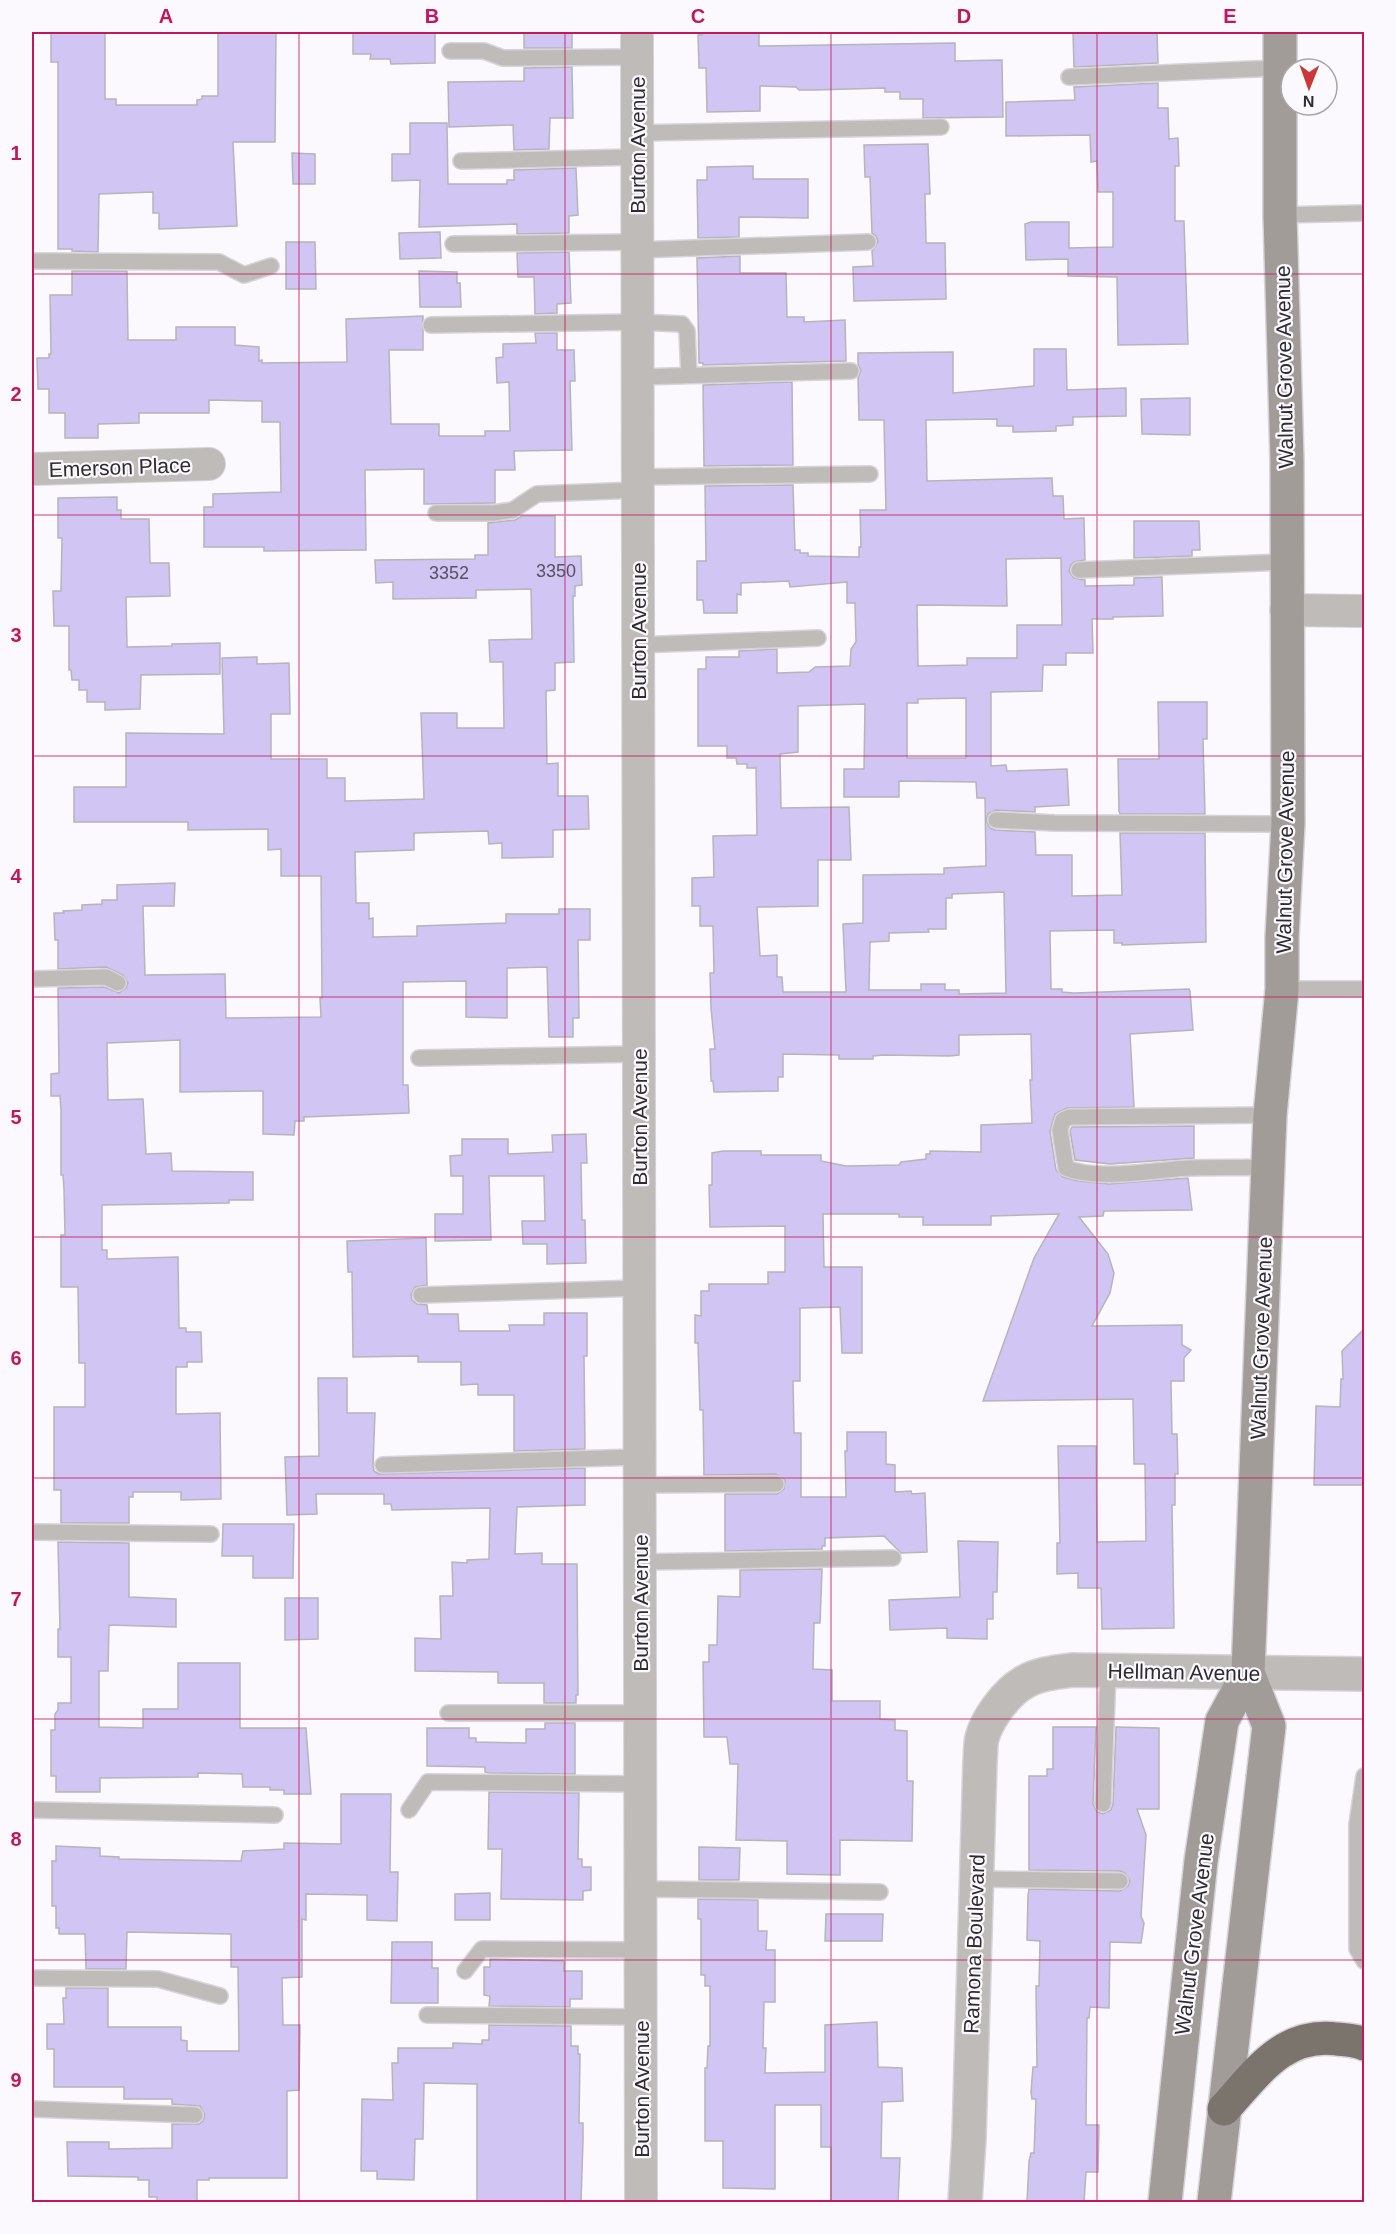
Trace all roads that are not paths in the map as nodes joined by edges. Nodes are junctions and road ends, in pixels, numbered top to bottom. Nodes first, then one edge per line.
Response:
1 (1280, 32) edge
2 (637, 44) edge
3 (450, 51) dead end
4 (1280, 57) edge
5 (1279, 68) edge
6 (1069, 77) dead end
7 (1280, 117) edge
8 (941, 127) dead end
9 (637, 145) junction
10 (461, 161) dead end
11 (1365, 213) edge
12 (1280, 215) junction
13 (868, 242) dead end
14 (453, 243) dead end
15 (637, 246) junction
16 (32, 261) edge
17 (271, 266) dead end
18 (637, 322) junction
19 (431, 325) dead end
20 (851, 371) dead end
21 (689, 375) junction
22 (637, 377) junction
23 (209, 464) dead end
24 (32, 470) edge
25 (870, 474) dead end
26 (637, 483) junction
27 (436, 513) dead end
28 (1287, 561) junction
29 (1078, 570) dead end
30 (1286, 610) junction
31 (1365, 611) edge
32 (818, 638) dead end
33 (638, 645) junction
34 (996, 820) dead end
35 (1288, 824) junction
36 (32, 979) edge
37 (118, 983) dead end
38 (1282, 989) junction
39 (1365, 989) edge
40 (638, 1054) junction
41 (419, 1058) dead end
42 (1270, 1115) junction
43 (1268, 1167) junction
44 (639, 1288) junction
45 (421, 1295) dead end
46 (382, 1465) dead end
47 (639, 1471) junction
48 (776, 1484) dead end
49 (32, 1532) edge
50 (211, 1534) dead end
51 (893, 1558) dead end
52 (639, 1562) junction
53 (1108, 1671) junction
54 (1248, 1672) junction
55 (1365, 1674) edge
56 (1009, 1693) joint
57 (448, 1713) dead end
58 (640, 1713) junction
59 (1365, 1776) edge
60 (640, 1784) junction
61 (1103, 1804) dead end
62 (32, 1810) edge
63 (409, 1810) dead end
64 (275, 1815) dead end
65 (976, 1880) junction
66 (1120, 1881) dead end
67 (640, 1889) junction
68 (880, 1892) dead end
69 (640, 1950) junction
70 (1365, 1961) edge
71 (465, 1971) dead end
72 (32, 1978) edge
73 (220, 1996) dead end
74 (427, 2015) dead end
75 (640, 2017) junction
76 (1365, 2044) edge
77 (32, 2109) edge
78 (1224, 2109) junction
79 (195, 2115) dead end
80 (641, 2202) edge
81 (965, 2202) edge
82 (1165, 2202) edge
83 (1214, 2202) edge

1 - 4 main road, Walnut Grove Avenue
2 - 3 lane
2 - 9 street, Burton Avenue
5 - 6 lane
7 - 12 main road, Walnut Grove Avenue
8 - 9 lane
9 - 10 lane
9 - 15 street, Burton Avenue
11 - 12 lane
12 - 28 main road, Walnut Grove Avenue
13 - 15 lane
14 - 15 lane
15 - 18 street, Burton Avenue
16 - 17 lane
18 - 19 lane
18 - 21 lane
18 - 22 street, Burton Avenue
20 - 21 lane
21 - 22 lane
22 - 26 street, Burton Avenue
23 - 24 street, Emerson Place
25 - 26 lane
26 - 27 lane
26 - 33 street, Burton Avenue
28 - 29 lane
28 - 30 main road, Walnut Grove Avenue
30 - 31 street
30 - 35 main road, Walnut Grove Avenue
32 - 33 lane
33 - 40 street, Burton Avenue
34 - 35 lane
35 - 38 main road, Walnut Grove Avenue
36 - 37 lane
38 - 39 lane
38 - 42 main road, Walnut Grove Avenue
40 - 41 lane
40 - 44 street, Burton Avenue
42 - 43 main road, Walnut Grove Avenue
42 - 43 lane
43 - 54 main road, Walnut Grove Avenue
44 - 45 lane
44 - 47 street, Burton Avenue
46 - 47 lane
47 - 48 lane
47 - 52 street, Burton Avenue
49 - 50 lane
51 - 52 lane
52 - 58 street, Burton Avenue
53 - 54 street, Hellman Avenue
53 - 56 street, Hellman Avenue
53 - 61 lane
54 - 55 street, Hellman Avenue
54 - 78 main road, Walnut Grove Avenue
54 - 82 main road, Walnut Grove Avenue
56 - 65 street, Ramona Boulevard
57 - 58 lane
58 - 60 street, Burton Avenue
59 - 70 lane
60 - 63 lane
60 - 67 street, Burton Avenue
62 - 64 lane
65 - 66 lane
65 - 81 street, Ramona Boulevard
67 - 68 lane
67 - 69 street, Burton Avenue
69 - 71 lane
69 - 75 street, Burton Avenue
72 - 73 lane
74 - 75 lane
75 - 80 street, Burton Avenue
76 - 78 highway
77 - 79 lane
78 - 83 main road, Walnut Grove Avenue

